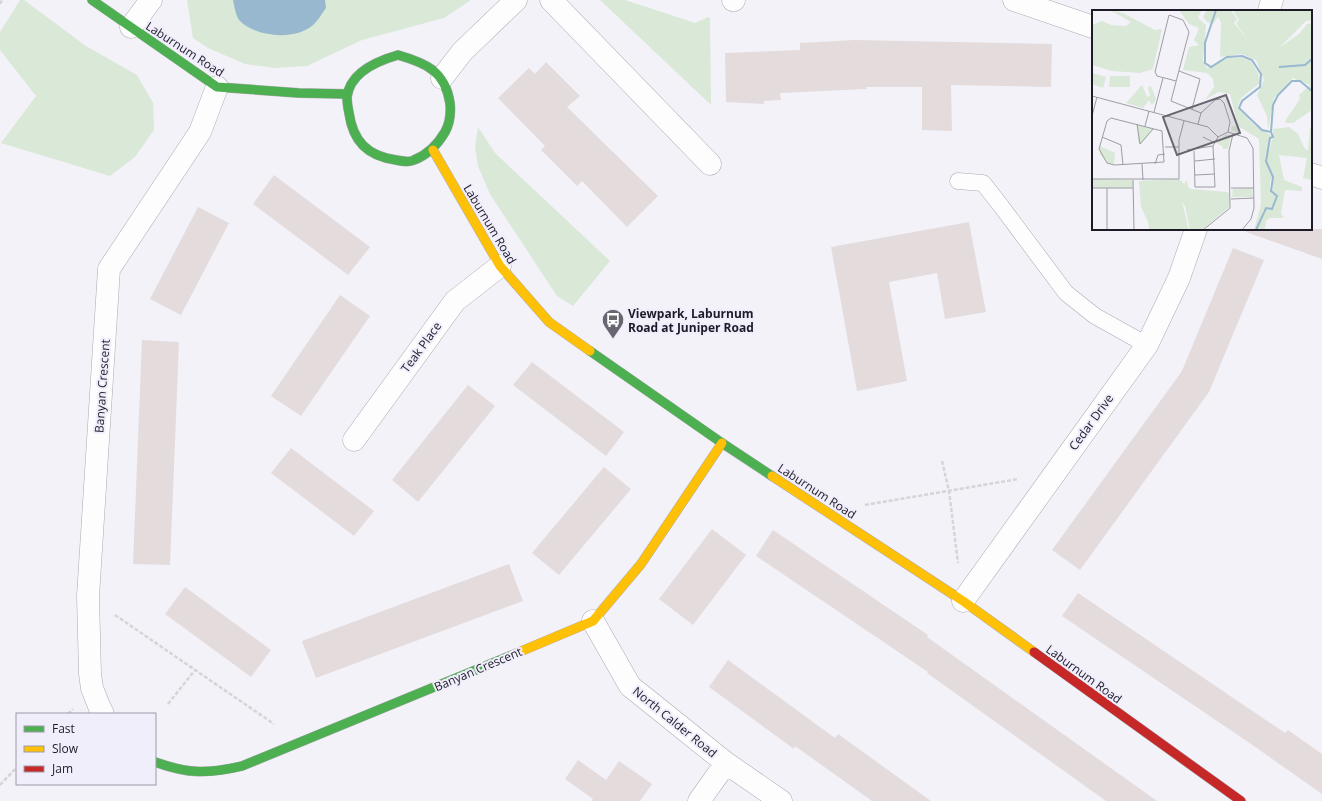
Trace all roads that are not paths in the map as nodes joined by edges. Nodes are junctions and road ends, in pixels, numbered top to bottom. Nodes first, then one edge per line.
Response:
1 (92, 0) edge
2 (152, 0) edge
3 (516, 0) edge
4 (552, 0) edge
5 (1014, 0) edge
6 (1272, 0) edge
7 (1269, 10) edge
8 (131, 27) junction
9 (1092, 28) edge
10 (442, 78) junction
11 (218, 87) junction
12 (347, 94) junction
13 (433, 150) junction
14 (710, 164) dead end
15 (1312, 174) edge
16 (1322, 178) edge
17 (958, 181) dead end
18 (1196, 230) edge
19 (500, 266) junction
20 (1147, 345) junction
21 (354, 440) dead end
22 (722, 443) junction
23 (963, 601) junction
24 (593, 621) junction
25 (103, 713) edge
26 (156, 762) edge
27 (726, 763) junction
28 (699, 801) edge
29 (781, 801) edge
30 (1240, 801) edge

1 - 8 street, Laburnum Road
2 - 8 street
3 - 10 street
4 - 14 street
5 - 9 street
6 - 7 street
8 - 11 street, Laburnum Road
10 - 12 street
10 - 13 street
11 - 12 street, Laburnum Road
11 - 25 street, Banyan Crescent
12 - 13 street
13 - 19 street, Laburnum Road
15 - 16 street
17 - 20 lane
18 - 20 street, Cedar Drive
19 - 21 street, Teak Place
19 - 22 street, Laburnum Road
20 - 23 street, Cedar Drive
22 - 23 street, Laburnum Road
22 - 24 street, Banyan Crescent
23 - 30 street, Laburnum Road
24 - 26 street, Banyan Crescent
24 - 27 street, North Calder Road
27 - 28 street
27 - 29 street, North Calder Road

